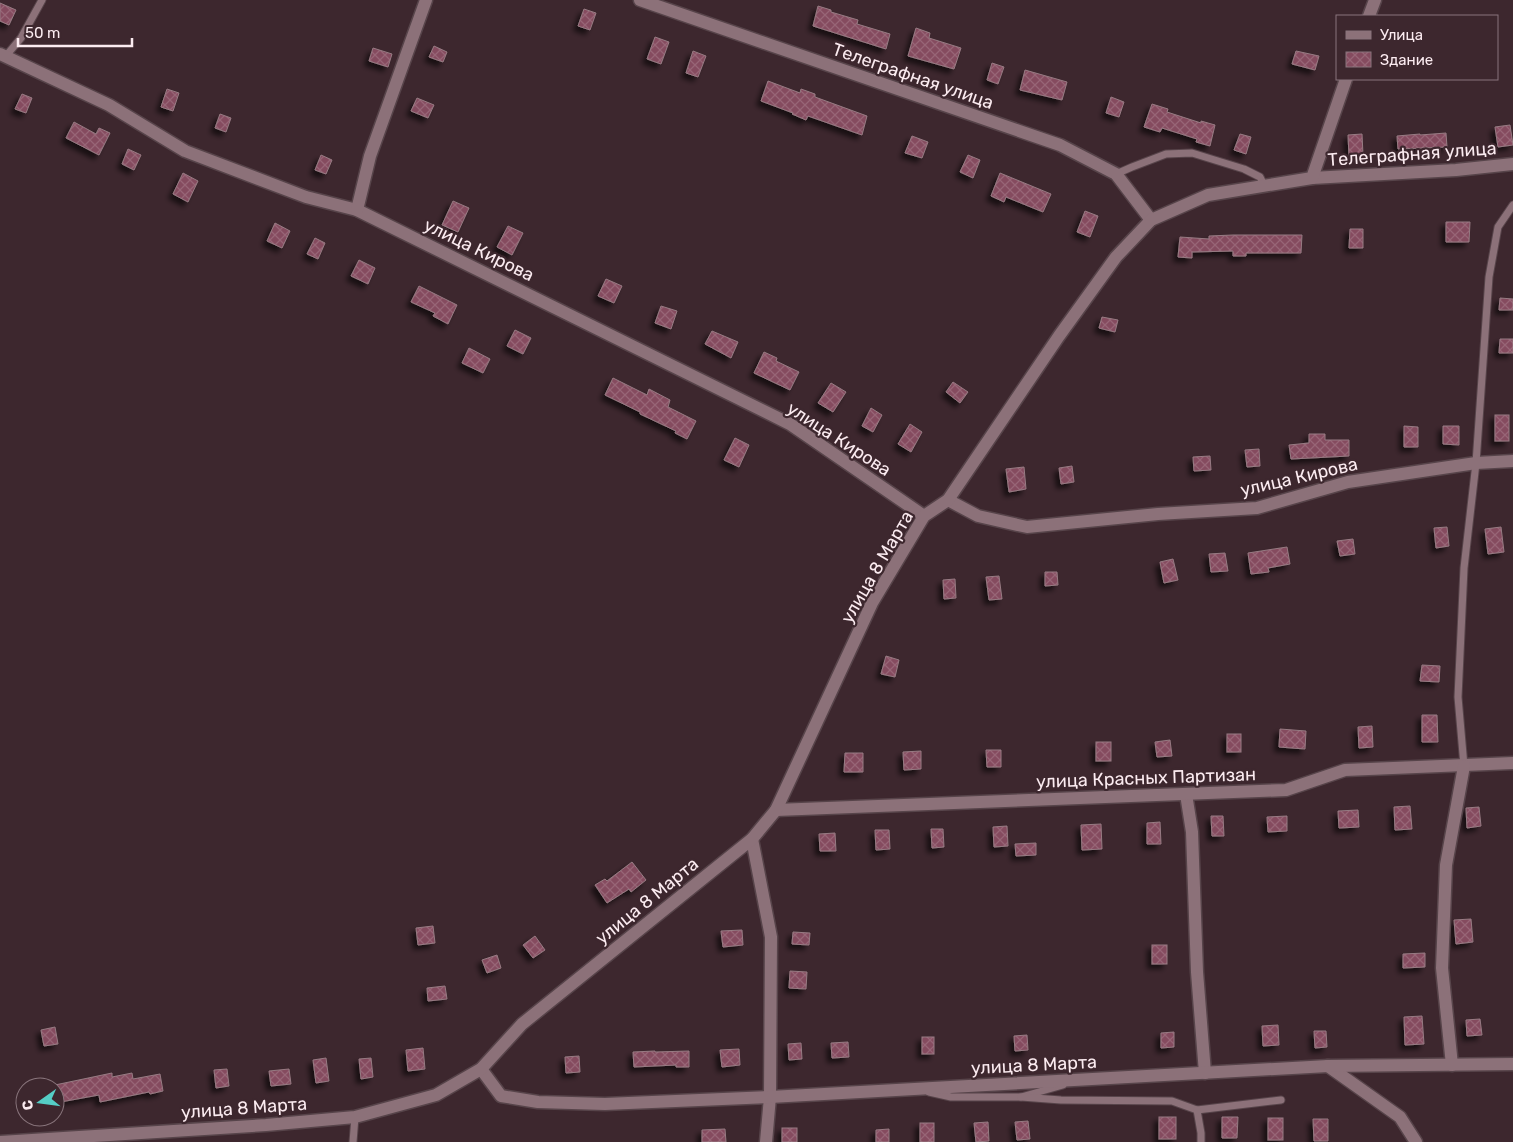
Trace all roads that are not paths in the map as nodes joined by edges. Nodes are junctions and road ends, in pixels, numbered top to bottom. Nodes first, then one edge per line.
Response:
1 (42, 0) edge
2 (426, 0) edge
3 (640, 0) edge
4 (1376, 0) edge
5 (1369, 15) edge
6 (3, 55) edge
7 (1346, 80) edge
8 (1513, 164) edge
9 (1116, 174) junction
10 (1312, 178) junction
11 (1264, 186) junction
12 (1513, 204) edge
13 (357, 210) junction
14 (1151, 220) junction
15 (1513, 461) edge
16 (1476, 464) junction
17 (948, 500) junction
18 (924, 516) junction
19 (1513, 763) edge
20 (1464, 766) junction
21 (1186, 794) junction
22 (776, 810) junction
23 (752, 839) junction
24 (1513, 1064) edge
25 (1452, 1065) junction
26 (1328, 1066) junction
27 (481, 1069) junction
28 (1205, 1073) junction
29 (1085, 1080) junction
30 (917, 1089) junction
31 (770, 1097) junction
32 (1021, 1097) junction
33 (1281, 1100) dead end
34 (1197, 1110) junction
35 (354, 1117) junction
36 (34, 1140) edge
37 (0, 1142) edge
38 (353, 1142) edge
39 (766, 1142) edge
40 (1201, 1142) edge
41 (1416, 1142) edge

1 - 6 lane
2 - 13 street
3 - 9 street, Телеграфная улица
4 - 5 street
6 - 13 street, улица Кирова
7 - 10 street
8 - 10 street, Телеграфная улица
9 - 11 lane
9 - 14 street, Телеграфная улица
10 - 11 street, улица 8 Марта
11 - 14 street, улица 8 Марта
12 - 16 lane
13 - 18 street, улица Кирова
14 - 17 street, улица 8 Марта
15 - 16 street, улица Кирова
16 - 17 street, улица Кирова
16 - 20 lane
17 - 18 street, улица 8 Марта
18 - 22 street, улица 8 Марта
19 - 20 street, улица Красных Партизан
20 - 21 street, улица Красных Партизан
20 - 25 street
21 - 22 street, улица Красных Партизан
21 - 28 street
22 - 23 street, улица 8 Марта
23 - 27 street, улица 8 Марта
23 - 31 street
24 - 25 street, улица 8 Марта
25 - 26 street, улица 8 Марта
26 - 28 street, улица 8 Марта
26 - 41 street
27 - 31 street, улица 8 Марта
27 - 35 street, улица 8 Марта
28 - 29 street, улица 8 Марта
29 - 30 street, улица 8 Марта
29 - 32 lane
30 - 31 street, улица 8 Марта
30 - 32 lane
31 - 39 street
32 - 34 lane
33 - 34 lane
34 - 40 lane
35 - 36 street, улица 8 Марта
35 - 38 lane
36 - 37 street, улица 8 Марта

